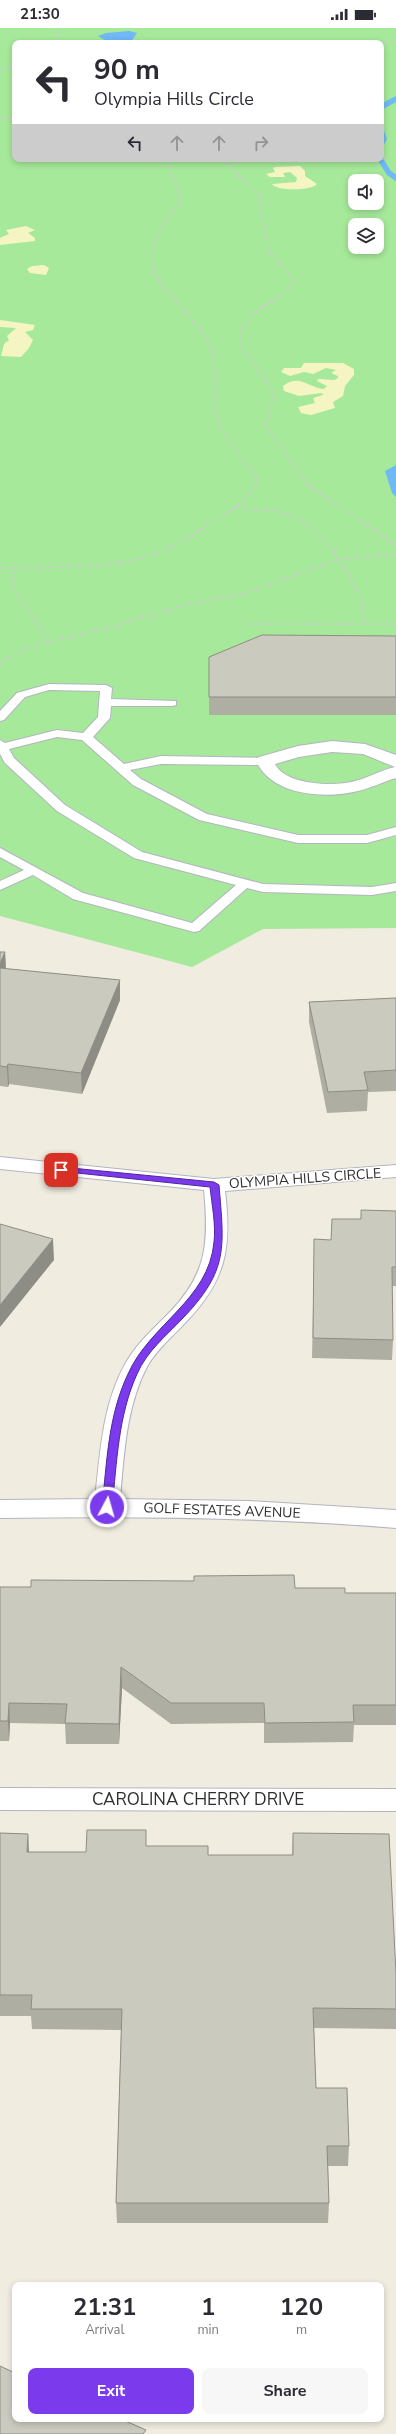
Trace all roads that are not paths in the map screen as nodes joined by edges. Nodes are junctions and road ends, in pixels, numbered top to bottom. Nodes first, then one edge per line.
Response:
1 (105, 702) junction
2 (172, 703) dead end
3 (0, 718) edge
4 (86, 737) junction
5 (1, 746) edge
6 (266, 761) junction
7 (396, 762) edge
8 (121, 768) junction
9 (396, 772) edge
10 (396, 832) edge
11 (0, 852) edge
12 (34, 870) junction
13 (245, 883) junction
14 (0, 886) edge
15 (396, 887) edge
16 (0, 1163) edge
17 (396, 1171) edge
18 (214, 1185) junction
19 (107, 1507) junction
20 (0, 1509) edge
21 (396, 1519) edge
22 (0, 1799) edge
23 (396, 1800) edge

1 - 2 lane
1 - 3 lane
1 - 4 lane
4 - 5 lane
4 - 8 lane
5 - 13 lane
6 - 7 street
6 - 8 lane
6 - 9 street
8 - 10 lane
11 - 12 lane
12 - 13 lane
12 - 14 lane
13 - 15 lane
16 - 18 street, OLYMPIA HILLS CIRCLE
17 - 18 street, OLYMPIA HILLS CIRCLE
18 - 19 street, OLYMPIA HILLS CIRCLE
19 - 20 street, GOLF ESTATES AVENUE
19 - 21 street, GOLF ESTATES AVENUE
22 - 23 street, CAROLINA CHERRY DRIVE

